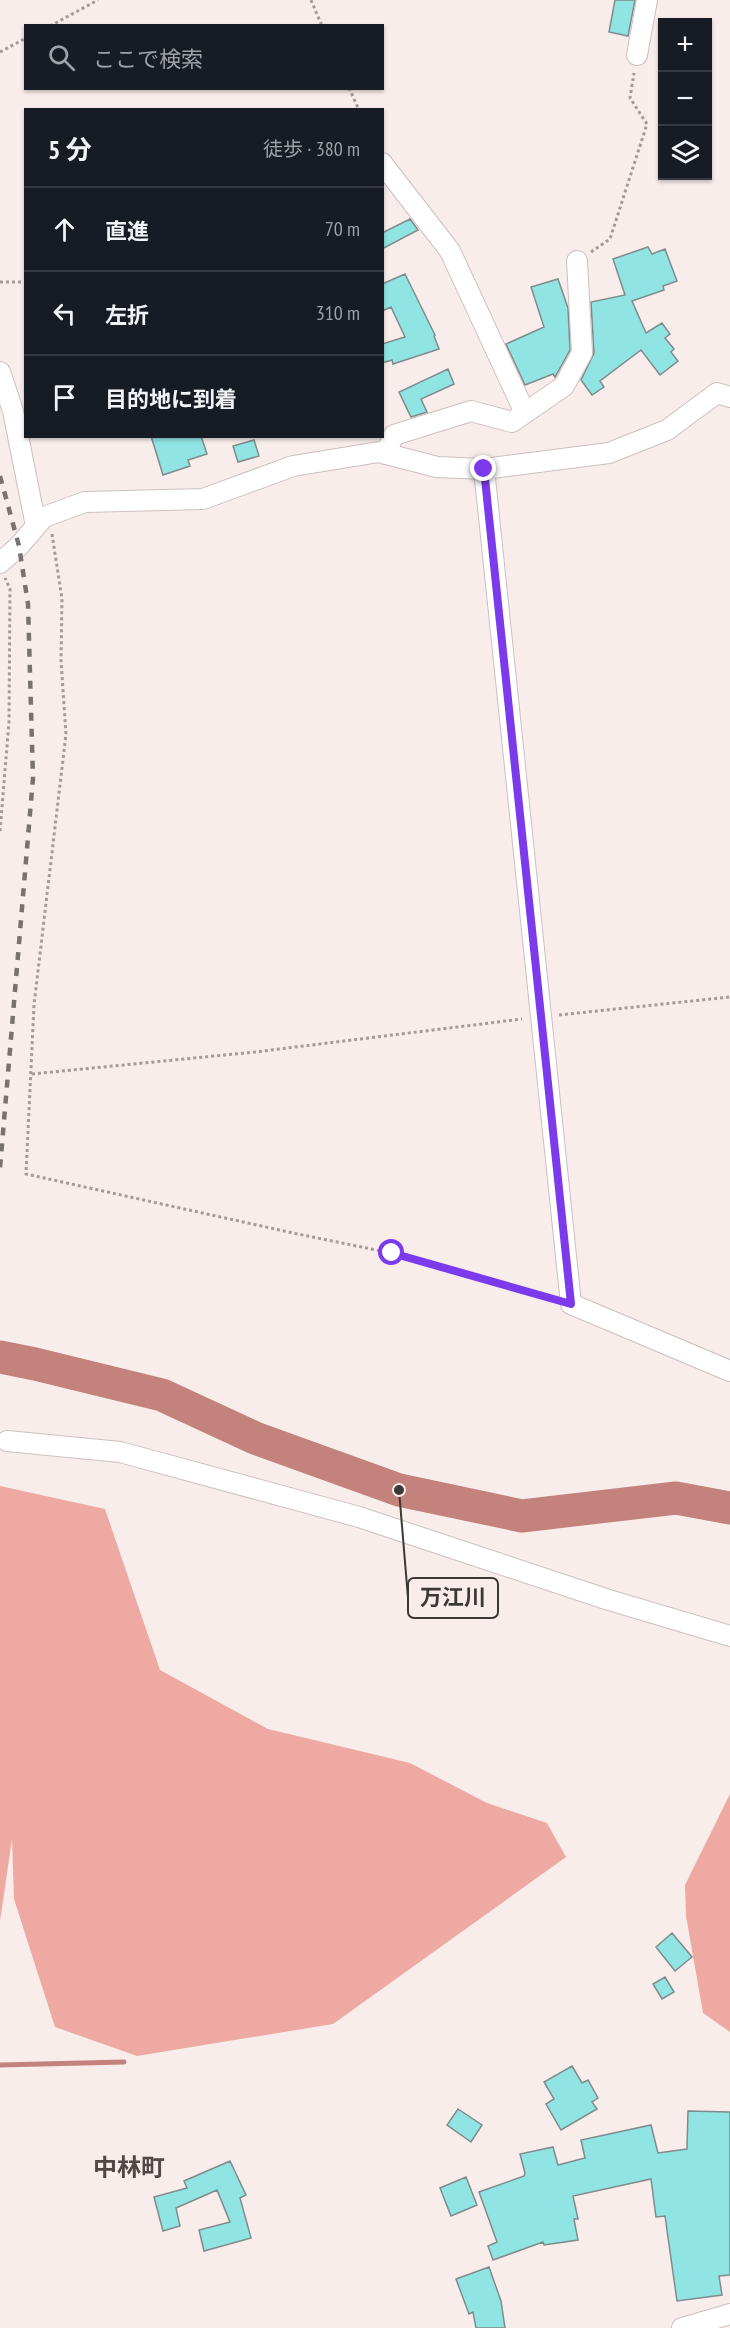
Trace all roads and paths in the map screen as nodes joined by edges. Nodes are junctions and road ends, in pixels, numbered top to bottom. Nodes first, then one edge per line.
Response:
1 (98, 0) edge
2 (311, 0) edge
3 (647, 0) edge
4 (54, 24) edge
5 (321, 24) edge
6 (24, 39) edge
7 (0, 52) edge
8 (637, 55) joint
9 (350, 90) edge
10 (357, 108) edge
11 (384, 166) edge
12 (577, 261) joint
13 (0, 282) edge
14 (24, 282) edge
15 (0, 372) edge
16 (730, 397) edge
17 (525, 413) junction
18 (385, 454) junction
19 (484, 469) junction
20 (40, 521) junction
21 (2, 568) edge
22 (0, 831) edge
23 (730, 997) edge
24 (540, 1017) junction
25 (32, 1074) junction
26 (571, 1304) junction
27 (730, 1371) edge
28 (7, 1441) dead end
29 (730, 1636) edge
30 (730, 2314) edge
31 (682, 2328) edge

1 - 4 path
2 - 5 path
3 - 8 street
6 - 7 path
8 - 12 path
9 - 10 path
11 - 17 street
12 - 17 street
13 - 14 path
15 - 20 street
16 - 19 street
17 - 18 street
18 - 19 street
18 - 20 street
19 - 24 street
20 - 21 street
20 - 25 path
21 - 22 path
23 - 24 path
24 - 25 path
24 - 26 street
25 - 26 path
26 - 27 street
28 - 29 street
30 - 31 street

